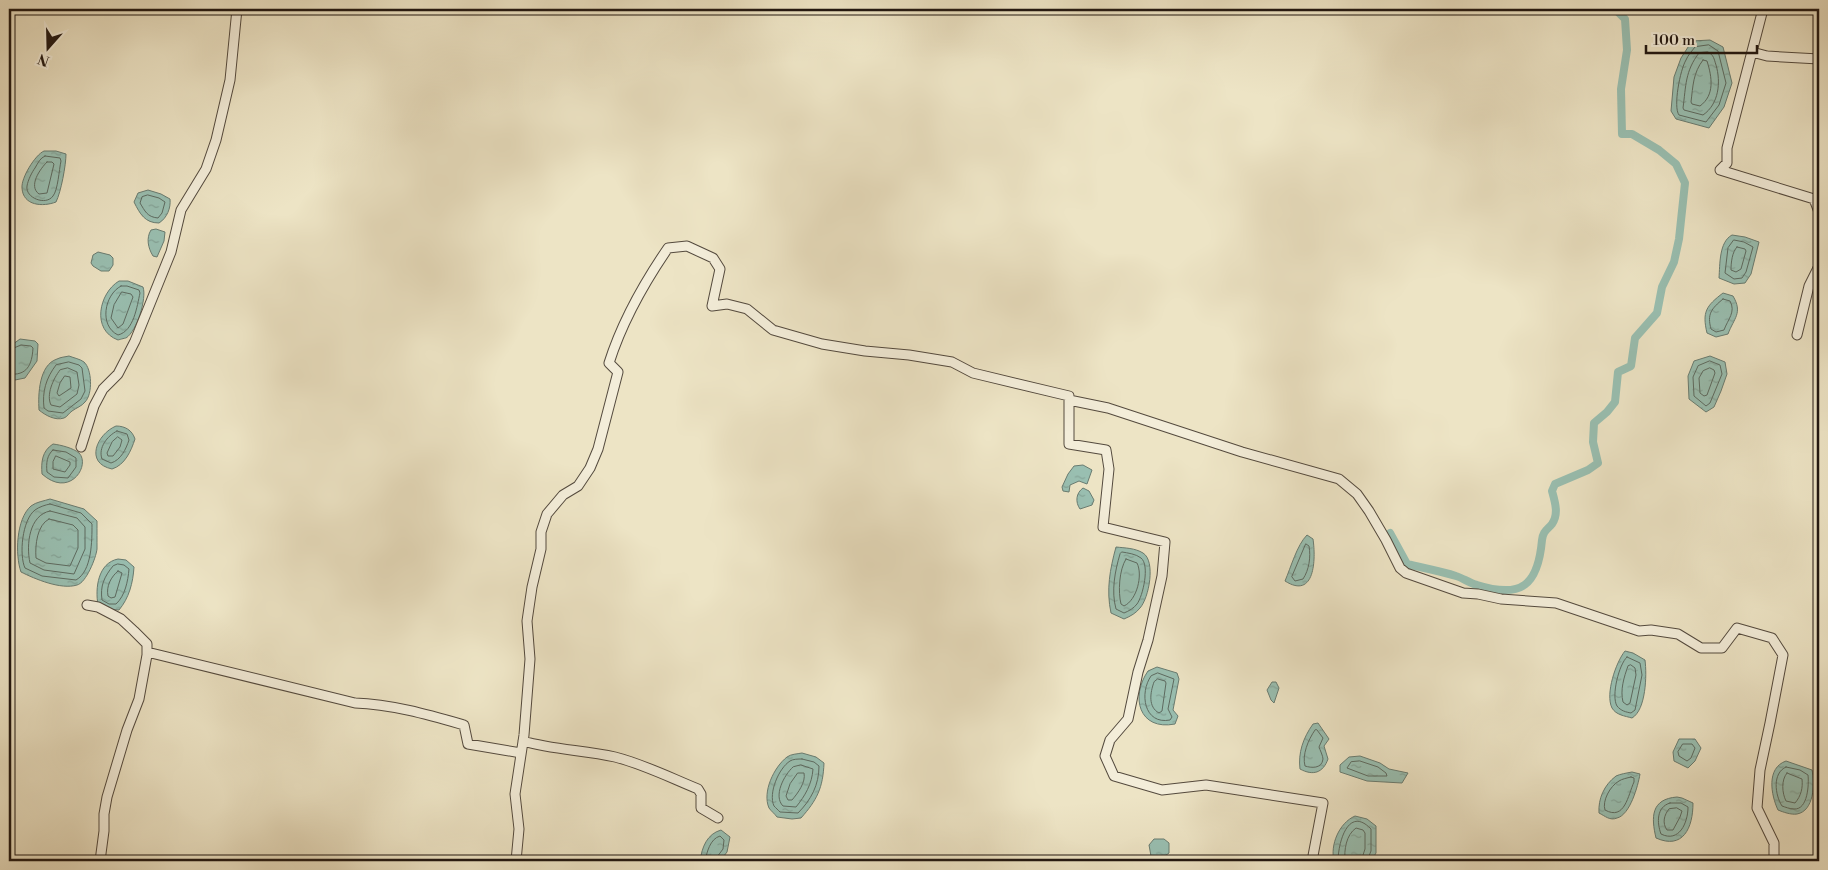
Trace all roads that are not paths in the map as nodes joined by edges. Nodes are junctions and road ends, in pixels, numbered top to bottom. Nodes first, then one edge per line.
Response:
1 (237, 9) edge
2 (1763, 9) edge
3 (1752, 52) junction
4 (1819, 59) edge
5 (1819, 212) edge
6 (1819, 266) edge
7 (1797, 335) dead end
8 (1069, 400) junction
9 (81, 447) dead end
10 (87, 605) dead end
11 (147, 652) junction
12 (523, 741) junction
13 (522, 753) junction
14 (718, 818) dead end
15 (100, 861) edge
16 (516, 861) edge
17 (1312, 861) edge
18 (1774, 861) edge

1 - 9 street
2 - 3 street
3 - 4 street
3 - 5 street
6 - 7 street
8 - 12 street
8 - 17 street
8 - 18 street
10 - 11 street
11 - 13 street
11 - 15 street
12 - 13 street
12 - 14 street
13 - 16 street

